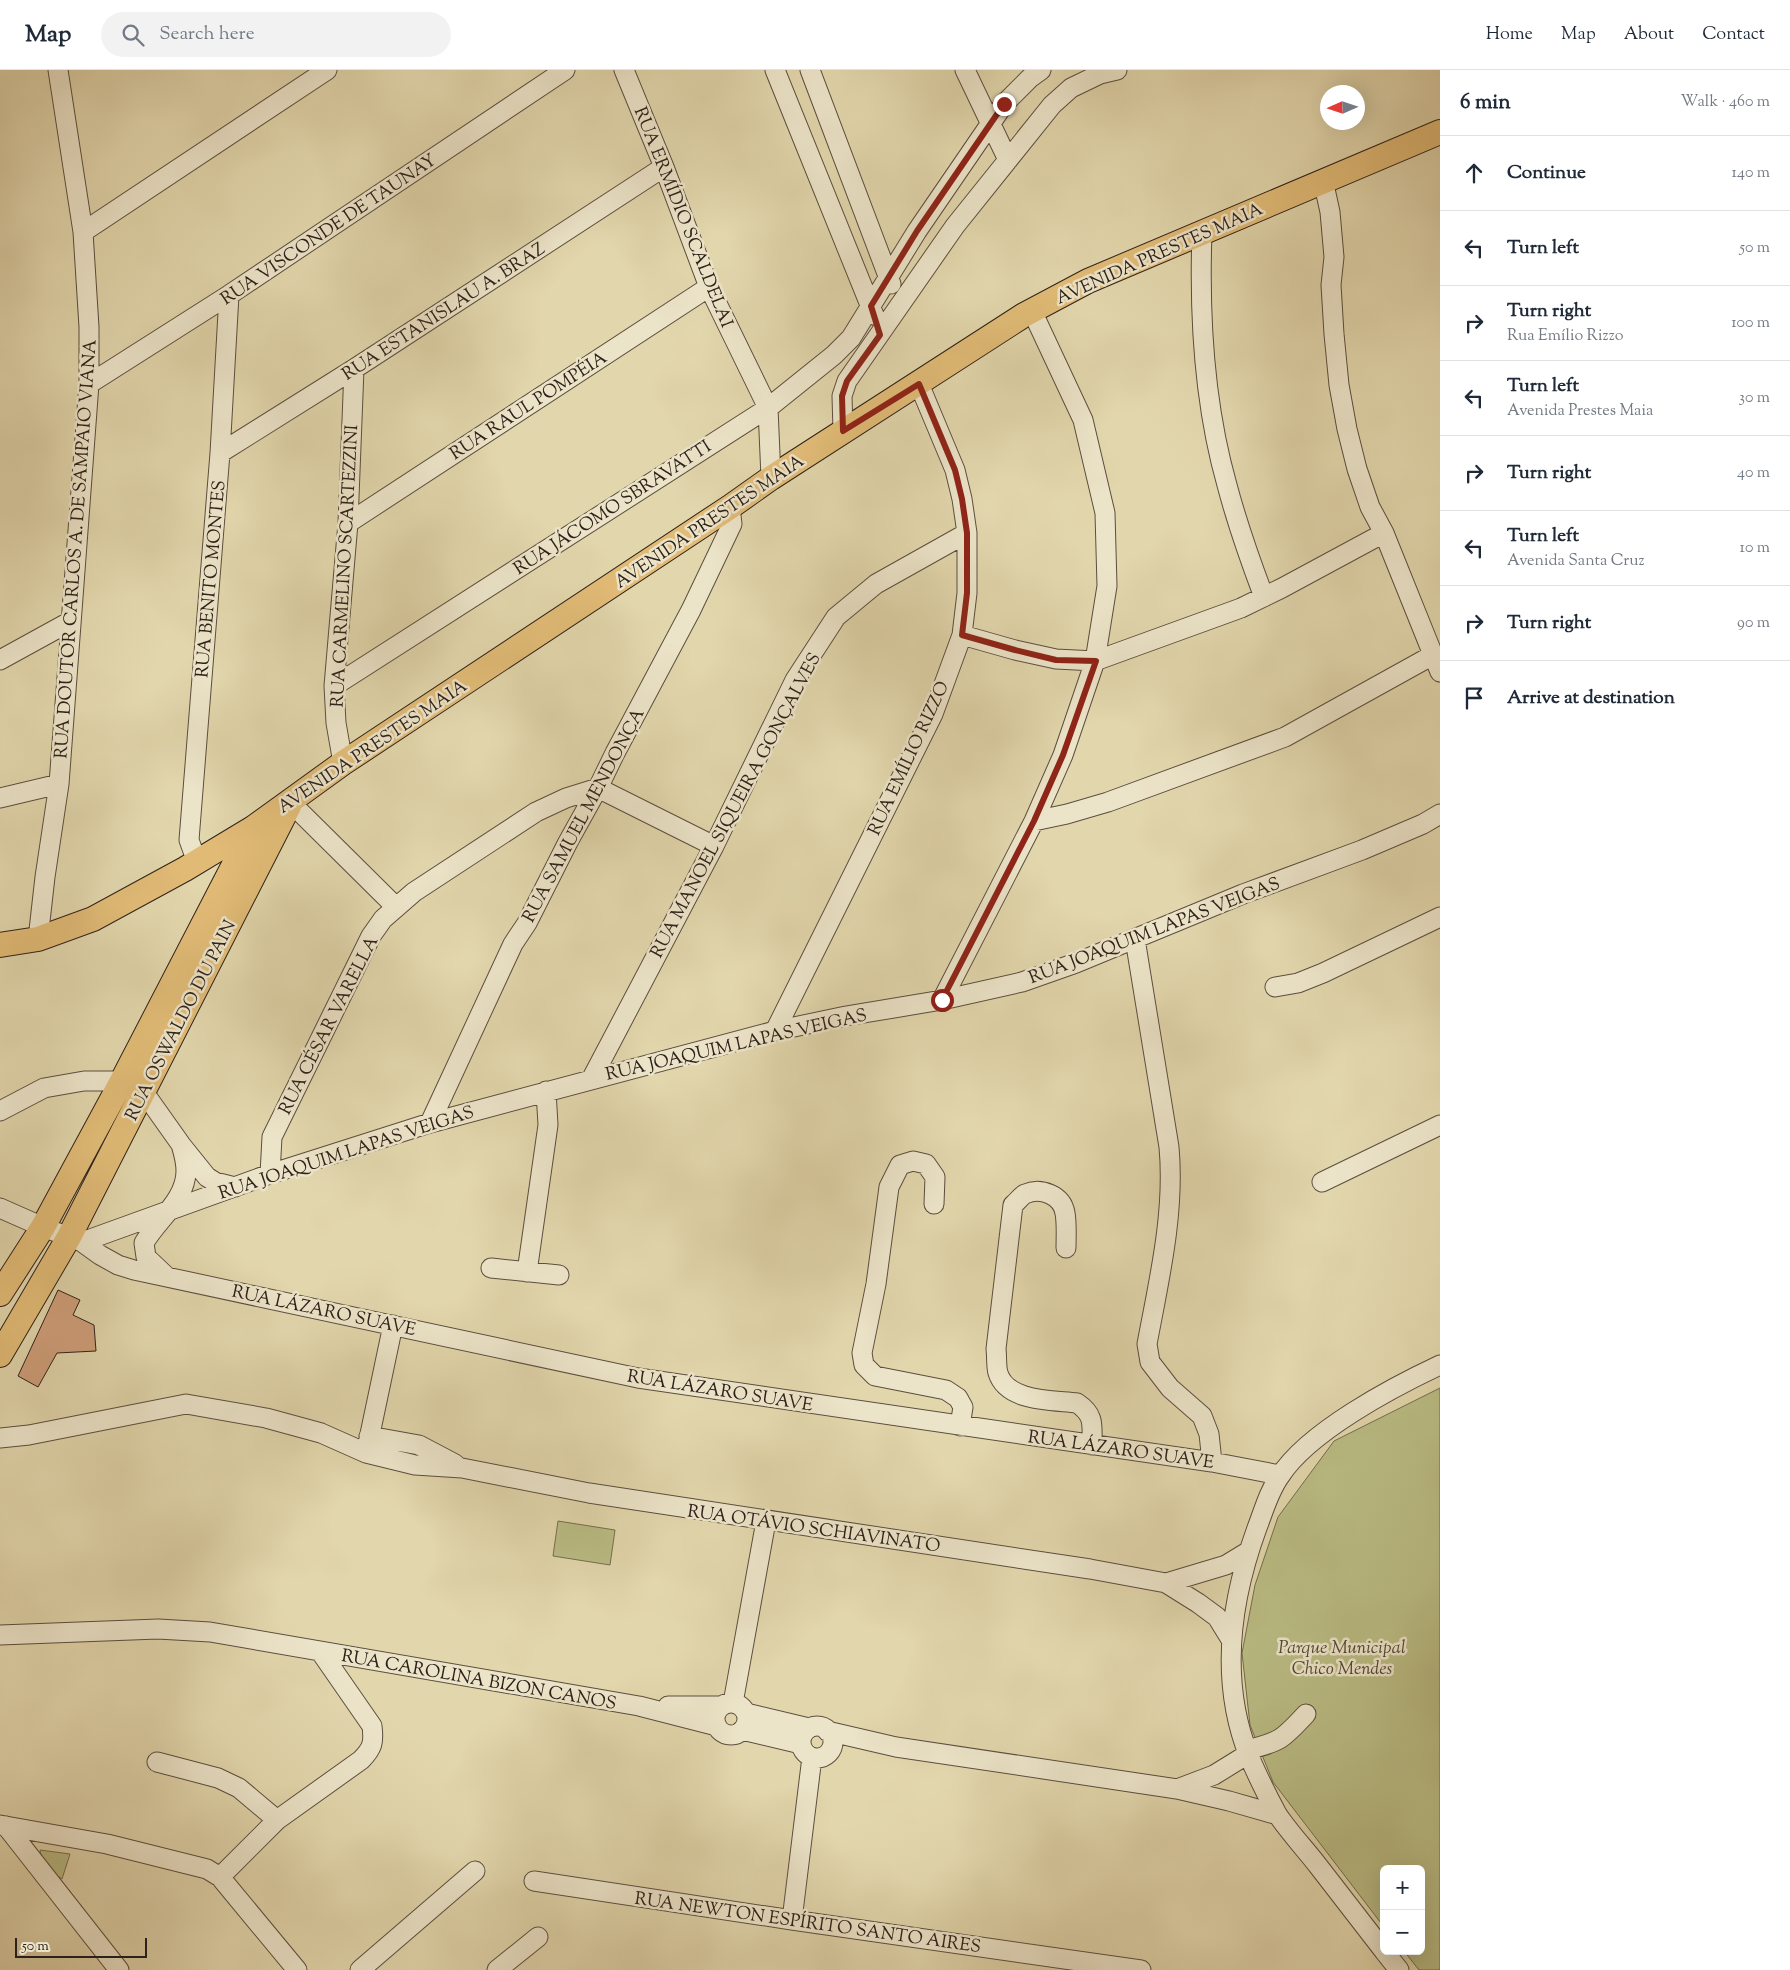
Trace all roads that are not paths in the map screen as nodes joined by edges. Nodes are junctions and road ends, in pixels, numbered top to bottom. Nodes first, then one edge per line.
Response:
1 (58, 70) edge
2 (327, 70) edge
3 (565, 70) edge
4 (624, 70) edge
5 (775, 70) edge
6 (810, 70) edge
7 (965, 70) edge
8 (1041, 70) edge
9 (1117, 70) edge
10 (990, 126) junction
11 (1440, 132) edge
12 (1008, 160) junction
13 (664, 167) junction
14 (1323, 180) junction
15 (83, 232) junction
16 (1202, 233) junction
17 (889, 276) junction
18 (709, 287) junction
19 (229, 295) junction
20 (871, 306) junction
21 (899, 306) junction
22 (1032, 311) junction
23 (880, 335) junction
24 (354, 369) junction
25 (89, 384) junction
26 (919, 384) junction
27 (768, 408) junction
28 (843, 431) junction
29 (220, 453) junction
30 (771, 478) junction
31 (730, 508) junction
32 (348, 523) junction
33 (967, 533) junction
34 (1384, 533) junction
35 (1264, 597) junction
36 (71, 621) junction
37 (962, 635) junction
38 (0, 660) edge
39 (1096, 661) junction
40 (1437, 663) edge
41 (334, 686) junction
42 (343, 763) junction
43 (59, 784) junction
44 (598, 788) junction
45 (0, 798) edge
46 (290, 802) junction
47 (1440, 814) edge
48 (1034, 821) junction
49 (253, 828) junction
50 (714, 846) junction
51 (197, 862) junction
52 (396, 907) junction
53 (1440, 917) edge
54 (38, 939) junction
55 (1135, 939) junction
56 (0, 945) edge
57 (1275, 987) dead end
58 (942, 1000) junction
59 (775, 1031) junction
60 (592, 1078) junction
61 (122, 1081) junction
62 (143, 1091) junction
63 (546, 1091) junction
64 (4, 1112) edge
65 (430, 1123) junction
66 (1440, 1125) edge
67 (182, 1146) junction
68 (270, 1174) junction
69 (1322, 1182) dead end
70 (236, 1187) junction
71 (0, 1199) edge
72 (934, 1204) dead end
73 (170, 1211) junction
74 (8, 1212) edge
75 (43, 1227) junction
76 (76, 1239) junction
77 (1066, 1248) dead end
78 (491, 1268) dead end
79 (527, 1272) junction
80 (559, 1275) dead end
81 (166, 1276) junction
82 (0, 1294) edge
83 (393, 1325) junction
84 (0, 1355) edge
85 (1440, 1365) edge
86 (960, 1426) junction
87 (0, 1438) edge
88 (367, 1444) junction
89 (1092, 1445) junction
90 (1212, 1462) junction
91 (1280, 1475) junction
92 (766, 1521) junction
93 (1249, 1551) junction
94 (1166, 1583) junction
95 (0, 1635) edge
96 (1230, 1638) junction
97 (320, 1651) junction
98 (639, 1706) junction
99 (736, 1713) junction
100 (1306, 1714) dead end
101 (717, 1726) junction
102 (812, 1740) junction
103 (896, 1747) junction
104 (1248, 1752) junction
105 (157, 1762) dead end
106 (1177, 1789) junction
107 (1278, 1815) junction
108 (277, 1820) junction
109 (3, 1826) edge
110 (475, 1871) dead end
111 (220, 1877) junction
112 (534, 1881) dead end
113 (792, 1920) junction
114 (538, 1937) dead end
115 (1389, 1961) edge
116 (119, 1970) edge
117 (297, 1970) edge
118 (360, 1970) edge
119 (497, 1970) edge
120 (1141, 1970) edge

1 - 15 street, RUA DOUTOR CARLOS A. DE SAMPAIO VIANA
2 - 15 street
3 - 19 street, RUA VISCONDE DE TAUNAY
4 - 13 street, RUA ERMÍDIO SCALDELAI
5 - 20 street
6 - 17 street
7 - 10 street
8 - 10 street, RUA JÁCOMO SBRAVATTI
9 - 12 street
10 - 12 street
10 - 17 street, RUA JÁCOMO SBRAVATTI
11 - 14 main road, AVENIDA PRESTES MAIA
12 - 21 street
13 - 18 street, RUA ERMÍDIO SCALDELAI
13 - 24 street, RUA ESTANISLAU A. BRAZ
14 - 16 main road, AVENIDA PRESTES MAIA
14 - 34 street
15 - 25 street, RUA DOUTOR CARLOS A. DE SAMPAIO VIANA
16 - 22 main road, AVENIDA PRESTES MAIA
16 - 35 street
17 - 20 street, RUA JÁCOMO SBRAVATTI
17 - 21 street
18 - 27 street, RUA ERMÍDIO SCALDELAI
18 - 32 street, RUA RAUL POMPÉIA
19 - 25 street, RUA VISCONDE DE TAUNAY
19 - 29 street, RUA BENITO MONTES
20 - 23 street
20 - 27 street, RUA JÁCOMO SBRAVATTI
21 - 23 street
22 - 26 main road, AVENIDA PRESTES MAIA
22 - 39 street
23 - 28 street
24 - 29 street, RUA ESTANISLAU A. BRAZ
24 - 32 street, RUA CARMELINO SCARTEZZINI
25 - 36 street, RUA DOUTOR CARLOS A. DE SAMPAIO VIANA
26 - 28 main road, AVENIDA PRESTES MAIA
26 - 33 street, RUA EMÍLIO RIZZO
27 - 30 street, RUA ERMÍDIO SCALDELAI
27 - 41 street, RUA JÁCOMO SBRAVATTI
28 - 30 main road, AVENIDA PRESTES MAIA
29 - 51 street, RUA BENITO MONTES
30 - 31 main road, AVENIDA PRESTES MAIA
31 - 42 main road, AVENIDA PRESTES MAIA
31 - 44 street, RUA SAMUEL MENDONÇA
32 - 41 street, RUA CARMELINO SCARTEZZINI
33 - 37 street, RUA EMÍLIO RIZZO
33 - 50 street, RUA MANOEL SIQUEIRA GONÇALVES
34 - 35 street
34 - 40 street
35 - 39 street
36 - 38 street
36 - 43 street, RUA DOUTOR CARLOS A. DE SAMPAIO VIANA
37 - 39 street
37 - 59 street, RUA EMÍLIO RIZZO
39 - 48 street
40 - 48 street
41 - 42 street, RUA CARMELINO SCARTEZZINI
42 - 46 main road, AVENIDA PRESTES MAIA
43 - 45 street
43 - 54 street, RUA DOUTOR CARLOS A. DE SAMPAIO VIANA
44 - 50 street
44 - 52 street, RUA CÉSAR VARELLA
44 - 65 street, RUA SAMUEL MENDONÇA
46 - 49 main road, AVENIDA PRESTES MAIA
46 - 52 street
46 - 62 main road, RUA OSWALDO DU PAIN
47 - 55 street, RUA JOAQUIM LAPAS VEIGAS
48 - 58 street
49 - 51 main road, AVENIDA PRESTES MAIA
49 - 61 main road, RUA OSWALDO DU PAIN
50 - 60 street, RUA MANOEL SIQUEIRA GONÇALVES
51 - 54 main road, AVENIDA PRESTES MAIA
52 - 68 street, RUA CÉSAR VARELLA
53 - 57 street
54 - 56 main road, AVENIDA PRESTES MAIA
55 - 58 street, RUA JOAQUIM LAPAS VEIGAS
55 - 90 street
58 - 59 street, RUA JOAQUIM LAPAS VEIGAS
59 - 60 street, RUA JOAQUIM LAPAS VEIGAS
60 - 63 street, RUA JOAQUIM LAPAS VEIGAS
61 - 62 street
61 - 64 street
61 - 75 main road, RUA OSWALDO DU PAIN
62 - 67 street
62 - 76 main road, RUA OSWALDO DU PAIN
63 - 65 street, RUA JOAQUIM LAPAS VEIGAS
63 - 79 street
65 - 68 street, RUA JOAQUIM LAPAS VEIGAS
66 - 69 street
67 - 70 street
67 - 73 street
68 - 70 street, RUA JOAQUIM LAPAS VEIGAS
70 - 73 street, RUA JOAQUIM LAPAS VEIGAS
71 - 74 street
72 - 86 street
73 - 76 street, RUA JOAQUIM LAPAS VEIGAS
73 - 81 street
74 - 75 street, RUA LÁZARO SUAVE
75 - 76 street, RUA LÁZARO SUAVE
75 - 82 main road, RUA OSWALDO DU PAIN
76 - 81 street, RUA LÁZARO SUAVE
76 - 84 main road, RUA OSWALDO DU PAIN
77 - 89 street
78 - 79 street
79 - 80 street
81 - 83 street, RUA LÁZARO SUAVE
83 - 86 street, RUA LÁZARO SUAVE
83 - 88 street
85 - 91 street
86 - 89 street, RUA LÁZARO SUAVE
87 - 88 street, RUA OTÁVIO SCHIAVINATO
88 - 92 street, RUA OTÁVIO SCHIAVINATO
89 - 90 street, RUA LÁZARO SUAVE
90 - 91 street, RUA LÁZARO SUAVE
91 - 93 street
92 - 94 street, RUA OTÁVIO SCHIAVINATO
92 - 99 street
93 - 94 street, RUA OTÁVIO SCHIAVINATO
93 - 96 street
94 - 96 street, RUA OTÁVIO SCHIAVINATO
95 - 97 street, RUA CAROLINA BIZON CANOS
96 - 104 street
97 - 98 street, RUA CAROLINA BIZON CANOS
97 - 108 street
98 - 99 street, RUA CAROLINA BIZON CANOS
98 - 101 street, RUA CAROLINA BIZON CANOS
99 - 101 street
99 - 101 street, RUA CAROLINA BIZON CANOS
99 - 102 street, RUA CAROLINA BIZON CANOS
100 - 104 street, RUA CAROLINA BIZON CANOS
102 - 103 street, RUA CAROLINA BIZON CANOS
102 - 103 street, RUA CAROLINA BIZON CANOS
102 - 113 street
103 - 106 street, RUA CAROLINA BIZON CANOS
104 - 106 street, RUA CAROLINA BIZON CANOS
104 - 107 street
105 - 108 street
106 - 107 street, RUA CAROLINA BIZON CANOS
107 - 115 street
108 - 111 street
109 - 111 street
109 - 116 street
110 - 118 street
111 - 117 street
112 - 113 street, RUA NEWTON ESPÍRITO SANTO AIRES
113 - 120 street, RUA NEWTON ESPÍRITO SANTO AIRES
114 - 119 street

